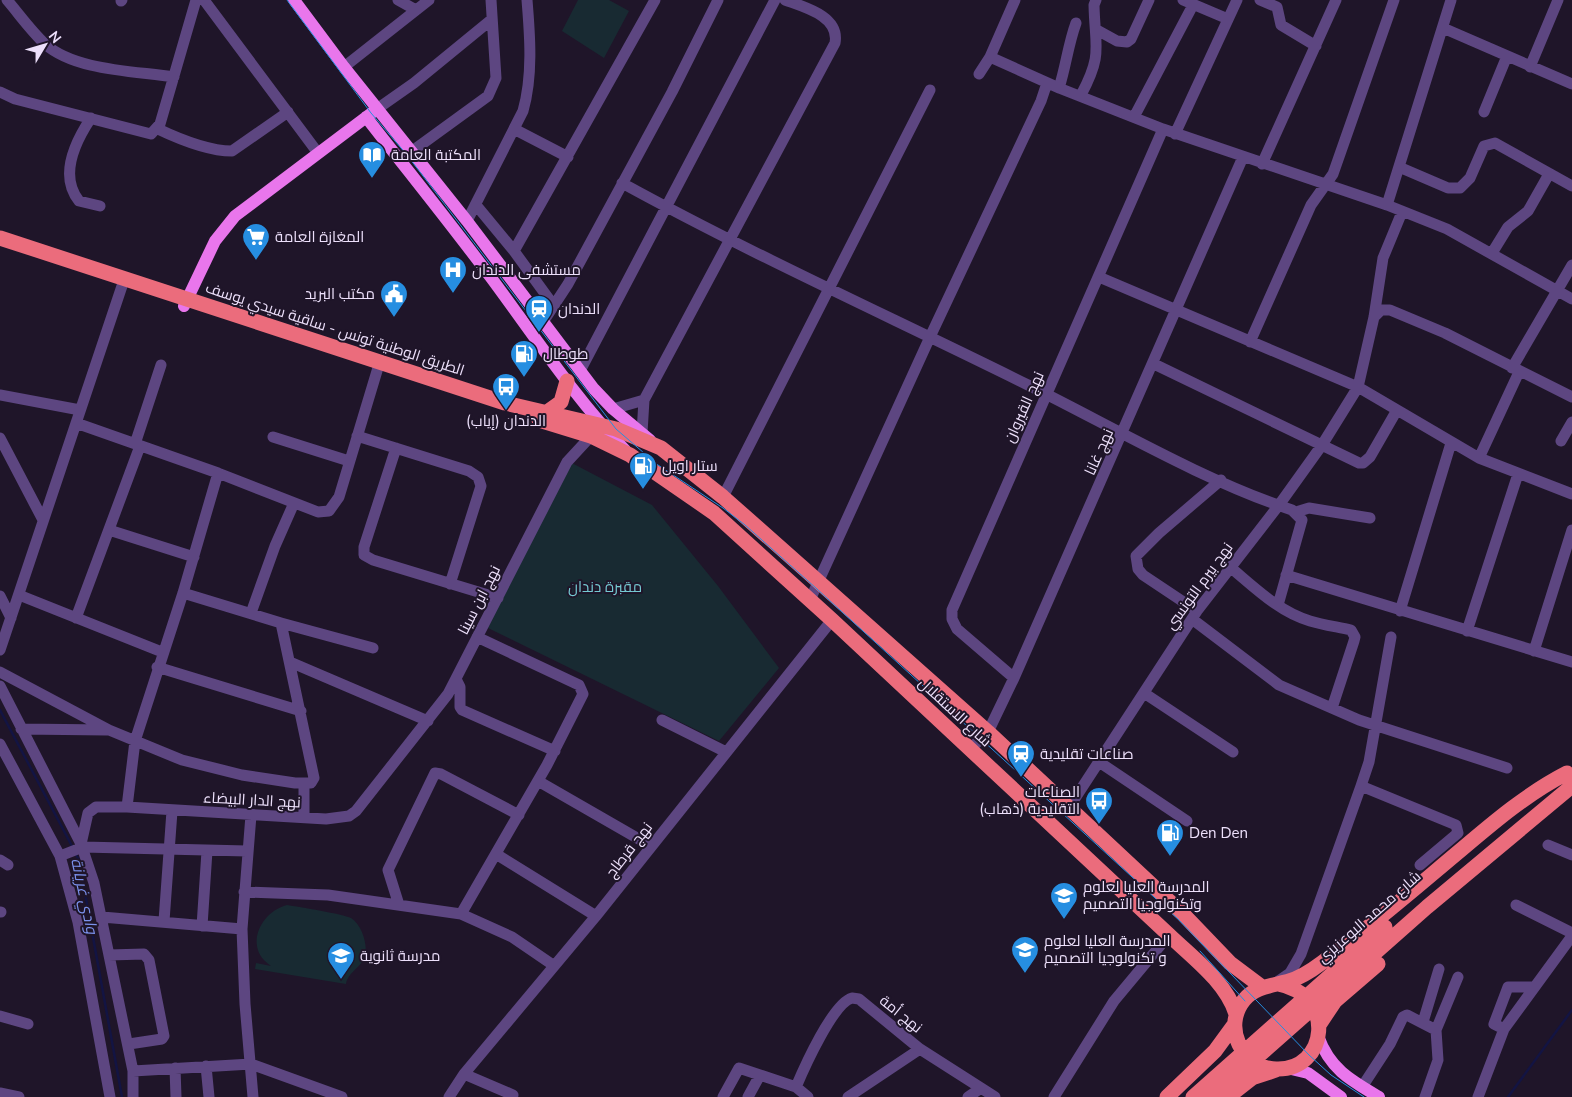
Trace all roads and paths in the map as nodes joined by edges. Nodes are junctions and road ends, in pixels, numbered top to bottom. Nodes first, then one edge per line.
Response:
1 (7, 0) edge
2 (196, 0) edge
3 (204, 0) edge
4 (294, 0) edge
5 (398, 0) edge
6 (429, 0) edge
7 (491, 0) edge
8 (527, 0) edge
9 (656, 0) edge
10 (718, 0) edge
11 (775, 0) edge
12 (785, 0) edge
13 (822, 0) edge
14 (1015, 0) edge
15 (1096, 0) edge
16 (1149, 0) edge
17 (1237, 0) edge
18 (1260, 0) edge
19 (1336, 0) edge
20 (1394, 0) edge
21 (1451, 0) edge
22 (1558, 0) edge
23 (1188, 2) edge
24 (416, 10) junction
25 (815, 11) junction
26 (1228, 19) junction
27 (491, 20) junction
28 (1076, 24) dead end
29 (1443, 28) junction
30 (1097, 30) junction
31 (1316, 46) junction
32 (1507, 56) junction
33 (990, 57) junction
34 (1530, 66) junction
35 (344, 67) junction
36 (979, 74) dead end
37 (174, 77) junction
38 (1048, 83) junction
39 (1572, 84) edge
40 (1059, 88) junction
41 (930, 90) dead end
42 (0, 92) edge
43 (1081, 96) junction
44 (377, 109) junction
45 (288, 112) junction
46 (1484, 112) dead end
47 (366, 117) junction
48 (1134, 117) junction
49 (90, 118) junction
50 (158, 129) junction
51 (514, 129) junction
52 (1163, 129) junction
53 (1175, 134) junction
54 (411, 152) junction
55 (318, 153) junction
56 (568, 157) junction
57 (1243, 158) junction
58 (400, 160) junction
59 (1262, 164) junction
60 (1399, 167) junction
61 (1549, 174) junction
62 (622, 183) junction
63 (1326, 185) junction
64 (1572, 186) edge
65 (1387, 204) junction
66 (476, 205) junction
67 (100, 206) dead end
68 (665, 207) junction
69 (1402, 212) junction
70 (467, 221) junction
71 (0, 238) edge
72 (730, 241) junction
73 (0, 246) edge
74 (514, 251) junction
75 (1492, 253) junction
76 (1572, 265) edge
77 (1099, 277) junction
78 (122, 283) junction
79 (828, 288) junction
80 (1558, 290) junction
81 (1572, 299) edge
82 (185, 303) junction
83 (554, 306) junction
84 (1175, 311) junction
85 (1374, 316) junction
86 (542, 322) junction
87 (930, 337) junction
88 (1250, 342) junction
89 (1154, 364) junction
90 (161, 365) dead end
91 (379, 365) junction
92 (1515, 370) junction
93 (580, 371) junction
94 (567, 381) junction
95 (1358, 387) junction
96 (1046, 394) junction
97 (0, 395) edge
98 (1572, 397) edge
99 (644, 400) junction
100 (612, 409) junction
101 (80, 410) junction
102 (1397, 410) junction
103 (547, 412) junction
104 (1572, 422) edge
105 (76, 423) junction
106 (596, 430) junction
107 (1124, 432) junction
108 (642, 433) junction
109 (357, 436) junction
110 (273, 437) dead end
111 (0, 438) edge
112 (1561, 441) dead end
113 (1451, 443) junction
114 (1322, 444) junction
115 (138, 445) junction
116 (396, 448) junction
117 (661, 448) junction
118 (630, 455) joint
119 (1479, 458) junction
120 (349, 461) junction
121 (218, 473) junction
122 (1518, 474) junction
123 (1221, 480) junction
124 (1572, 494) edge
125 (723, 497) junction
126 (294, 504) junction
127 (1279, 505) junction
128 (1296, 512) junction
129 (1370, 518) dead end
130 (43, 520) junction
131 (109, 530) junction
132 (1572, 530) edge
133 (194, 557) junction
134 (1230, 568) junction
135 (1286, 575) junction
136 (820, 583) junction
137 (450, 584) junction
138 (183, 594) junction
139 (19, 595) junction
140 (0, 596) edge
141 (498, 598) junction
142 (810, 600) junction
143 (1278, 605) junction
144 (1400, 611) junction
145 (251, 613) junction
146 (1195, 615) junction
147 (11, 618) junction
148 (76, 618) junction
149 (832, 620) junction
150 (281, 624) junction
151 (1467, 631) junction
152 (477, 637) junction
153 (1391, 637) dead end
154 (373, 648) dead end
155 (0, 650) edge
156 (1534, 651) junction
157 (162, 652) junction
158 (290, 662) junction
159 (1572, 662) edge
160 (157, 667) junction
161 (0, 672) edge
162 (1014, 678) junction
163 (456, 679) junction
164 (0, 686) edge
165 (1144, 693) junction
166 (1332, 708) junction
167 (301, 711) junction
168 (662, 720) dead end
169 (428, 721) junction
170 (1375, 725) junction
171 (21, 729) junction
172 (109, 730) junction
173 (988, 732) junction
174 (135, 741) junction
175 (1, 750) edge
176 (969, 750) junction
177 (555, 751) junction
178 (726, 752) junction
179 (1233, 752) dead end
180 (1099, 762) junction
181 (1507, 768) dead end
182 (387, 774) joint
183 (1571, 779) edge
184 (538, 781) junction
185 (304, 784) junction
186 (1361, 786) junction
187 (1070, 806) junction
188 (127, 807) junction
189 (172, 810) junction
190 (251, 815) junction
191 (518, 815) junction
192 (304, 817) junction
193 (1187, 821) dead end
194 (82, 845) junction
195 (1548, 845) dead end
196 (651, 846) junction
197 (168, 850) junction
198 (206, 850) junction
199 (247, 851) junction
200 (496, 854) junction
201 (1572, 855) edge
202 (60, 856) junction
203 (1420, 865) dead end
204 (244, 892) junction
205 (399, 905) junction
206 (1516, 905) dead end
207 (460, 914) junction
208 (596, 916) junction
209 (102, 917) junction
210 (164, 921) junction
211 (202, 926) junction
212 (242, 929) junction
213 (1169, 935) junction
214 (1572, 935) edge
215 (109, 954) junction
216 (553, 965) junction
217 (1439, 969) dead end
218 (1458, 977) dead end
219 (1270, 985) junction
220 (1534, 988) junction
221 (0, 1016) edge
222 (1235, 1019) junction
223 (1423, 1022) junction
224 (28, 1024) dead end
225 (1504, 1029) junction
226 (1436, 1030) junction
227 (1319, 1031) junction
228 (129, 1044) junction
229 (920, 1049) junction
230 (251, 1064) junction
231 (206, 1066) junction
232 (175, 1068) junction
233 (1282, 1069) junction
234 (133, 1071) junction
235 (464, 1074) junction
236 (760, 1075) junction
237 (796, 1087) junction
238 (1362, 1087) junction
239 (981, 1088) junction
240 (0, 1093) edge
241 (514, 1096) edge
242 (19, 1097) edge
243 (110, 1097) edge
244 (133, 1097) edge
245 (176, 1097) edge
246 (209, 1097) edge
247 (253, 1097) edge
248 (342, 1097) edge
249 (448, 1097) edge
250 (723, 1097) edge
251 (748, 1097) edge
252 (808, 1097) edge
253 (848, 1097) edge
254 (968, 1097) edge
255 (995, 1097) edge
256 (1054, 1097) edge
257 (1167, 1097) edge
258 (1193, 1097) edge
259 (1212, 1097) edge
260 (1228, 1097) edge
261 (1341, 1097) edge
262 (1379, 1097) edge
263 (1425, 1097) edge
264 (1478, 1097) edge

1 - 37 street
2 - 37 street
3 - 45 street
4 - 35 main road
5 - 24 street
6 - 24 street
7 - 27 street
8 - 51 street
9 - 56 street
10 - 62 street
11 - 68 street
12 - 25 street
13 - 25 street
14 - 33 street
15 - 30 street
16 - 30 street
17 - 26 street
18 - 31 street
19 - 31 street
20 - 63 street
21 - 29 street
22 - 34 street
23 - 26 street
23 - 48 street
24 - 35 street
25 - 72 street
26 - 53 street
27 - 44 street
27 - 54 street
28 - 40 street
29 - 32 street
29 - 60 street
30 - 43 street
31 - 59 street
32 - 34 street
32 - 46 street
33 - 36 street
33 - 38 street
34 - 39 street
35 - 44 main road
37 - 50 street
38 - 40 street
38 - 87 street
40 - 43 street
41 - 79 street
42 - 49 street
43 - 48 street
44 - 47 main road
44 - 54 main road
45 - 50 street
45 - 55 street
47 - 55 main road
47 - 58 main road
48 - 52 street
49 - 50 street
49 - 67 street
51 - 56 street
51 - 66 street
52 - 53 street
52 - 77 street, نهج القيروان
53 - 57 street
54 - 58 street
54 - 70 main road
55 - 82 main road
56 - 74 street
57 - 59 street
57 - 84 street, نهج غانا
58 - 94 main road
59 - 63 street
60 - 61 street
60 - 65 street
61 - 64 street
61 - 75 street
62 - 68 street
62 - 83 street
63 - 65 street
63 - 88 street
65 - 69 street
66 - 70 street
66 - 74 street
68 - 72 street
68 - 93 street
69 - 75 street
69 - 85 street, نهج بيرم التونسي
70 - 86 main road
71 - 78 highway, الطريق الوطنية تونس - ساقية سيدي يوسف
72 - 79 street
72 - 99 street
73 - 78 highway, الطريق الوطنية تونس - ساقية سيدي يوسف
74 - 83 street
75 - 80 street
76 - 80 street
77 - 84 street
77 - 96 street, نهج القيروان
78 - 82 highway, الطريق الوطنية تونس - ساقية سيدي يوسف
78 - 101 street
79 - 87 street
79 - 125 street
80 - 81 street
80 - 92 street
82 - 91 highway, الطريق الوطنية تونس - ساقية سيدي يوسف
83 - 86 street
84 - 88 street
84 - 89 street, نهج غانا
85 - 92 street
85 - 95 street, نهج بيرم التونسي
86 - 93 main road
87 - 96 street
87 - 136 street
88 - 95 street
89 - 107 street, نهج غانا
89 - 114 street
90 - 115 street
91 - 103 highway, الطريق الوطنية تونس - ساقية سيدي يوسف
91 - 106 highway, الطريق الوطنية تونس - ساقية سيدي يوسف
91 - 109 street
92 - 98 street
92 - 119 street
93 - 100 main road
94 - 103 highway
94 - 106 main road
95 - 102 street
95 - 114 street, نهج بيرم التونسي
96 - 107 street
96 - 162 street, نهج القيروان
97 - 101 street
99 - 100 street
99 - 108 street
100 - 108 main road
101 - 105 street
102 - 113 street
102 - 114 street
103 - 106 highway, الطريق الوطنية تونس - ساقية سيدي يوسف
104 - 112 street
105 - 115 street
105 - 130 street
106 - 117 highway, الطريق الوطنية تونس - ساقية سيدي يوسف
106 - 118 highway, الطريق الوطنية تونس - ساقية سيدي يوسف
106 - 141 street, نهج ابن سينا
107 - 123 street
107 - 162 street, نهج غانا
108 - 117 main road
109 - 116 street
109 - 120 street
110 - 120 street
111 - 130 street
113 - 119 street
113 - 144 street
114 - 127 street, نهج بيرم التونسي
115 - 121 street
115 - 131 street
116 - 137 street
116 - 137 street
117 - 125 highway, شارع الاستقلال
118 - 142 highway, شارع الاستقلال
119 - 122 street
120 - 126 street
121 - 126 street
121 - 133 street
122 - 124 street
122 - 151 street
123 - 127 street
123 - 146 street
125 - 136 highway, شارع الاستقلال
126 - 145 street
127 - 128 street
127 - 134 street, نهج بيرم التونسي
128 - 129 street
128 - 135 street
130 - 139 street
131 - 133 street
131 - 148 street
132 - 156 street
133 - 138 street
134 - 143 street
134 - 146 street, نهج بيرم التونسي
135 - 143 street
135 - 144 street
136 - 142 street
136 - 173 highway, شارع الاستقلال
137 - 141 street
138 - 145 street
138 - 157 street
139 - 147 street
139 - 148 street
140 - 147 street
141 - 152 street, نهج ابن سينا
142 - 149 highway, شارع الاستقلال
143 - 166 street
144 - 151 street
145 - 150 street
146 - 165 street, نهج بيرم التونسي
146 - 166 street
147 - 155 street
148 - 157 street
149 - 176 highway, شارع الاستقلال
149 - 178 street, نهج قرطاج
150 - 154 street
150 - 158 street
151 - 156 street
152 - 163 street, نهج ابن سينا
152 - 177 street
153 - 170 street
156 - 159 street
157 - 160 street
158 - 167 street
158 - 169 street
160 - 167 street
160 - 174 street
161 - 172 street
162 - 173 street, نهج غانا
163 - 169 street, نهج ابن سينا
163 - 177 street
164 - 171 street
165 - 179 street
165 - 180 street, نهج بيرم التونسي
166 - 170 street
167 - 185 street
168 - 178 street
169 - 182 street, نهج ابن سينا
170 - 181 street
170 - 186 street
171 - 172 street
171 - 194 street
172 - 174 street
173 - 176 street, نهج غانا
173 - 187 highway, شارع الاستقلال
174 - 185 street
174 - 188 street
175 - 202 street
176 - 213 highway, شارع الاستقلال
177 - 184 street
178 - 196 street, نهج قرطاج
180 - 187 street, نهج بيرم التونسي
180 - 193 street
182 - 192 street, نهج الدار البيضاء
183 - 219 highway
183 - 227 highway
183 - 258 highway, شارع محمد البوعزيزي
183 - 259 highway, شارع محمد البوعزيزي
184 - 191 street
184 - 196 street
185 - 192 street
186 - 203 street
186 - 219 street
187 - 219 highway, شارع الاستقلال
188 - 189 street, نهج الدار البيضاء
188 - 194 street, نهج الدار البيضاء
189 - 190 street, نهج الدار البيضاء
189 - 197 street
190 - 192 street, نهج الدار البيضاء
190 - 199 street
191 - 200 street
191 - 205 street
194 - 197 street
194 - 202 street
194 - 209 street
195 - 201 street
196 - 208 street, نهج قرطاج
197 - 198 street
197 - 210 street
198 - 199 street
198 - 211 street
199 - 204 street
200 - 207 street
200 - 208 street
202 - 243 street
204 - 205 street
204 - 212 street
205 - 207 street
206 - 214 street
207 - 216 street
208 - 216 street, نهج قرطاج
209 - 210 street
209 - 215 street
210 - 211 street
211 - 212 street
212 - 230 street
213 - 222 highway, شارع الاستقلال
213 - 256 street
214 - 220 street
215 - 228 street
215 - 228 street
216 - 235 street, نهج قرطاج
217 - 223 street
218 - 226 street
219 - 222 highway
219 - 227 highway
220 - 225 street
220 - 225 street
221 - 224 street
222 - 233 highway
222 - 257 highway
223 - 226 street
223 - 238 street
225 - 264 street
226 - 263 street
227 - 233 highway
227 - 238 main road
228 - 234 street
229 - 237 street, نهج أمة
229 - 239 street, نهج أمة
229 - 253 street
230 - 231 street
230 - 247 street
230 - 248 street
231 - 232 street
231 - 246 street
232 - 234 street
232 - 245 street
233 - 260 highway
233 - 261 main road
234 - 244 street
235 - 241 street
235 - 249 street, نهج قرطاج
236 - 237 street
236 - 250 street
236 - 251 street
237 - 252 street
238 - 262 main road
239 - 254 street
239 - 255 street, نهج أمة
240 - 242 street

